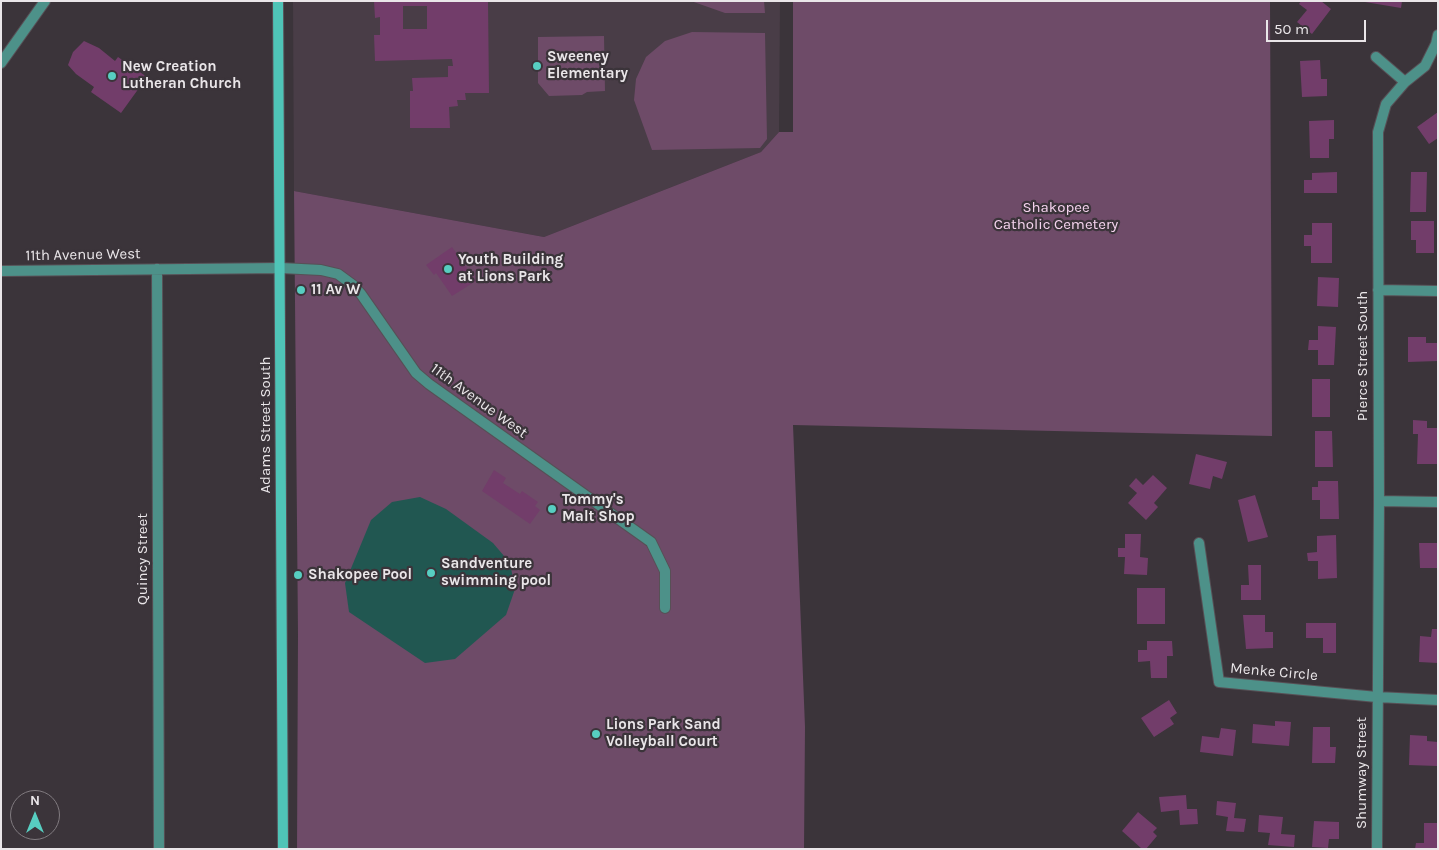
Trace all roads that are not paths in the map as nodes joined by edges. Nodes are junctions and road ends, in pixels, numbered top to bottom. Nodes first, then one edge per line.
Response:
1 (44, 1) edge
2 (278, 1) edge
3 (1438, 35) edge
4 (1376, 57) dead end
5 (1, 63) edge
6 (1426, 66) junction
7 (1438, 67) edge
8 (1405, 82) junction
9 (280, 268) junction
10 (157, 269) junction
11 (1, 271) edge
12 (1378, 290) junction
13 (1438, 291) edge
14 (1379, 501) junction
15 (1438, 502) edge
16 (1199, 543) dead end
17 (665, 608) dead end
18 (1377, 697) junction
19 (1438, 700) edge
20 (159, 849) edge
21 (284, 849) edge
22 (1377, 849) edge

1 - 5 street
2 - 9 street, Adams Street South
3 - 6 street, Pierce Street South
4 - 8 street
6 - 7 street
6 - 8 street, Pierce Street South
8 - 12 street, Pierce Street South
9 - 10 street, 11th Avenue West
9 - 17 street, 11th Avenue West
9 - 21 street, Adams Street South
10 - 11 street, 11th Avenue West
10 - 20 street, Quincy Street
12 - 13 street
12 - 14 street, Pierce Street South
14 - 15 street
14 - 18 street, Pierce Street South
16 - 18 street, Menke Circle
18 - 19 street
18 - 22 street, Shumway Street

